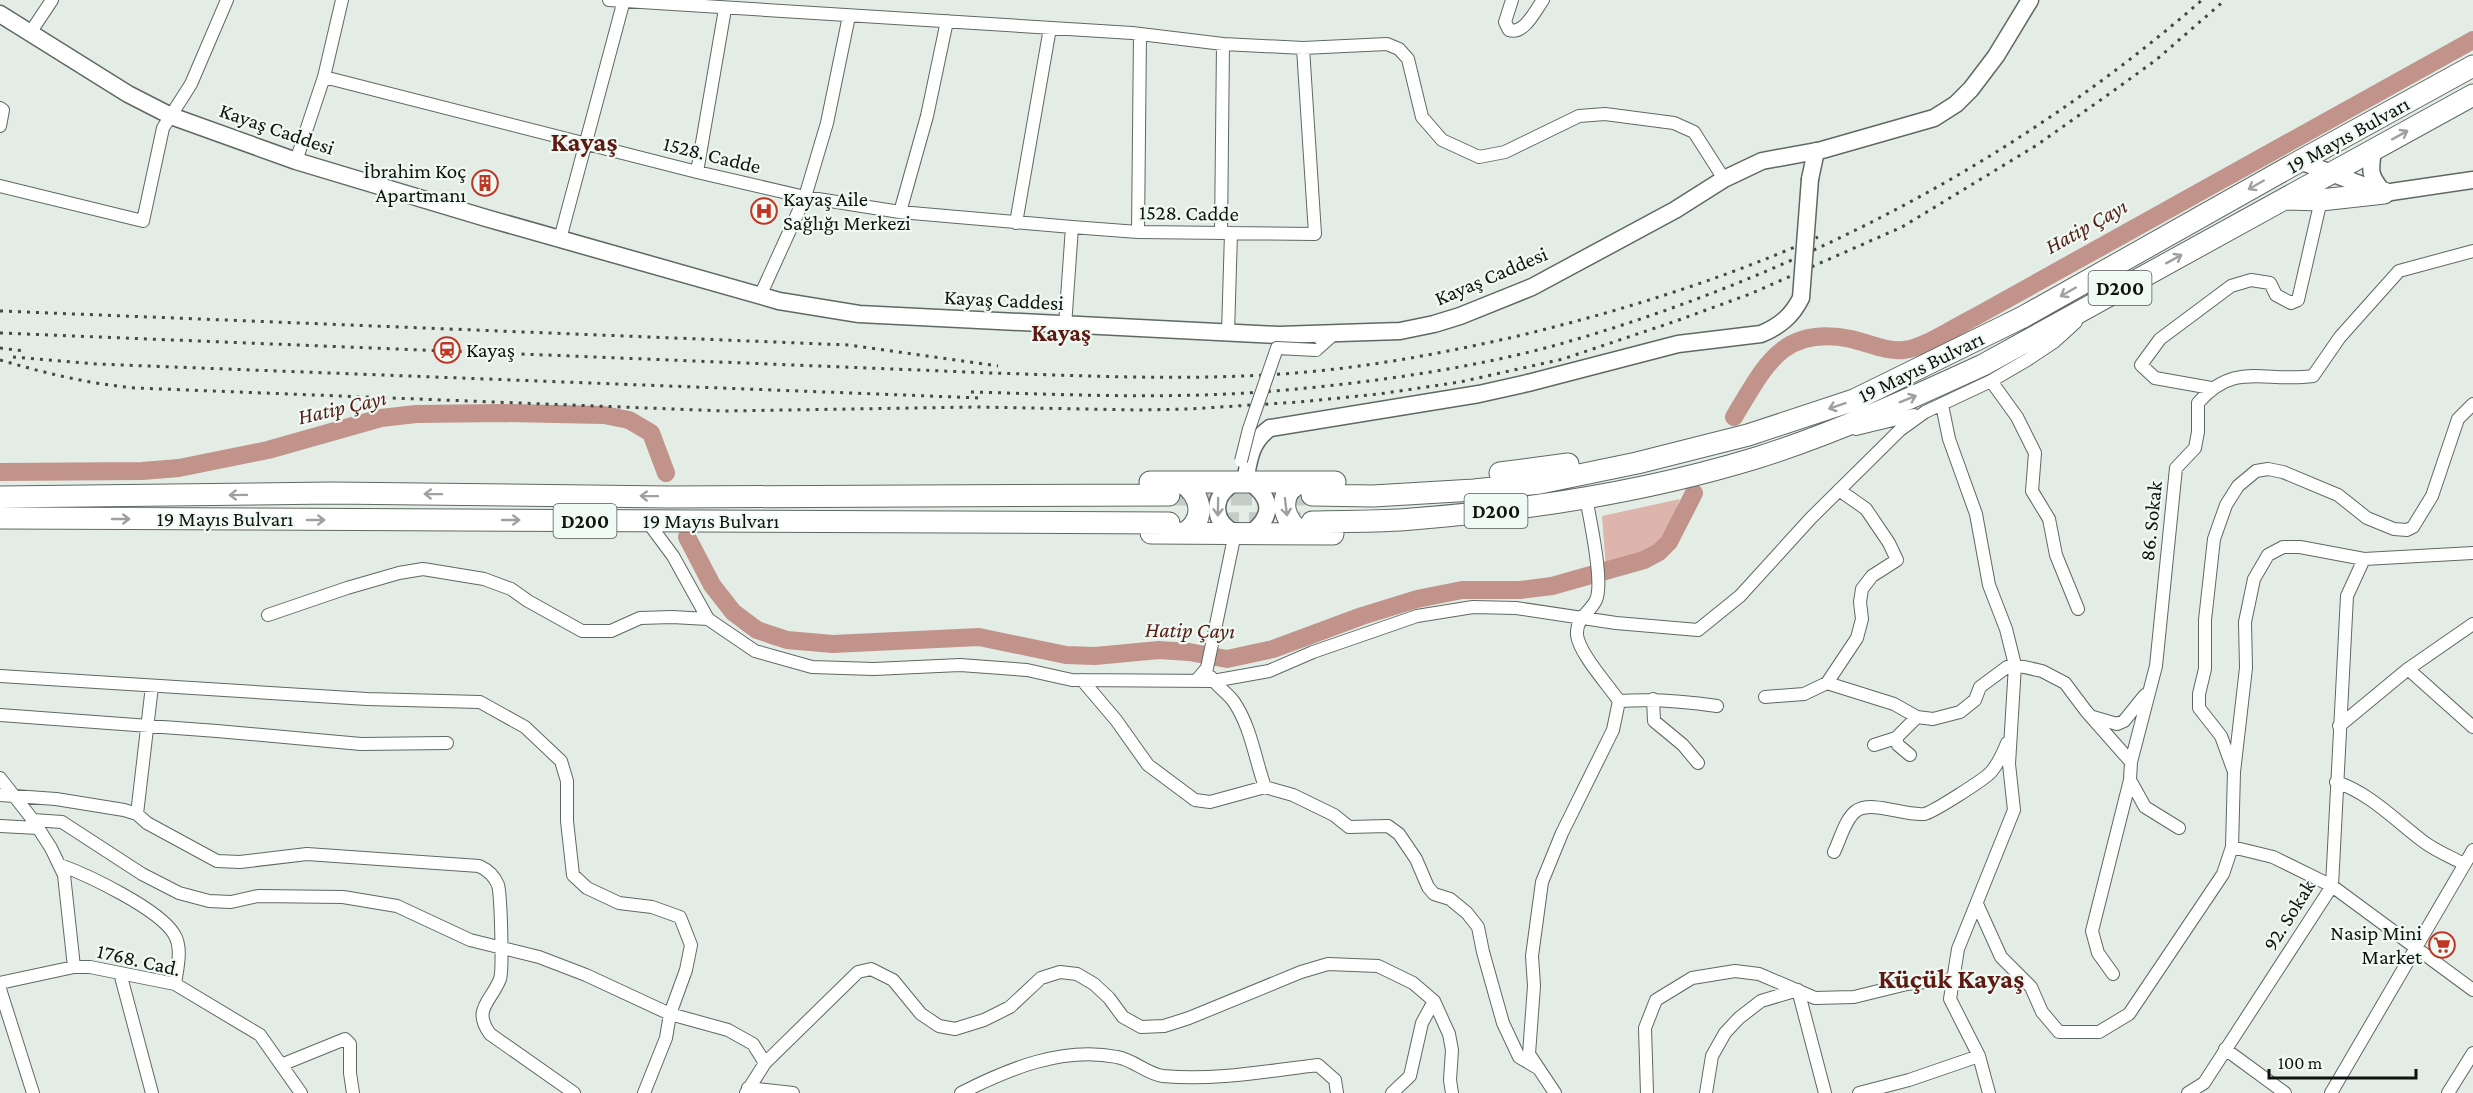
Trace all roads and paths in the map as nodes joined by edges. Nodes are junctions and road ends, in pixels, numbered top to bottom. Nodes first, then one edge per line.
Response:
1 (52, 0) edge
2 (227, 0) edge
3 (342, 0) edge
4 (609, 0) edge
5 (1512, 0) edge
6 (1543, 0) edge
7 (2030, 0) edge
8 (624, 1) edge
9 (725, 9) junction
10 (0, 14) edge
11 (849, 16) junction
12 (947, 21) junction
13 (1050, 28) junction
14 (30, 33) junction
15 (1140, 34) junction
16 (1223, 44) junction
17 (1303, 48) junction
18 (2473, 66) edge
19 (324, 77) junction
20 (2473, 96) edge
21 (0, 108) edge
22 (171, 116) junction
23 (0, 126) edge
24 (586, 143) junction
25 (2373, 150) junction
26 (1816, 151) junction
27 (2300, 160) junction
28 (296, 161) junction
29 (697, 172) junction
30 (2333, 173) junction
31 (1724, 179) junction
32 (2473, 180) edge
33 (0, 186) edge
34 (2384, 193) junction
35 (805, 197) junction
36 (2282, 199) junction
37 (2321, 200) junction
38 (900, 212) junction
39 (1016, 223) junction
40 (1072, 228) junction
41 (1138, 232) junction
42 (1226, 233) junction
43 (560, 238) junction
44 (2473, 250) edge
45 (760, 296) junction
46 (2099, 300) junction
47 (1065, 326) junction
48 (1228, 333) junction
49 (1334, 334) junction
50 (1991, 381) junction
51 (2211, 388) junction
52 (2473, 404) edge
53 (1942, 405) junction
54 (1925, 412) junction
55 (1874, 426) junction
56 (1816, 436) junction
57 (1778, 450) junction
58 (1879, 450) junction
59 (1244, 476) junction
60 (1678, 484) junction
61 (0, 487) edge
62 (1176, 489) junction
63 (1307, 489) junction
64 (1839, 490) junction
65 (0, 497) edge
66 (100, 497) junction
67 (1587, 505) junction
68 (0, 518) edge
69 (89, 519) junction
70 (647, 521) junction
71 (0, 527) edge
72 (1177, 528) junction
73 (1309, 528) junction
74 (1243, 533) junction
75 (2473, 554) edge
76 (2364, 559) junction
77 (2078, 609) dead end
78 (268, 615) dead end
79 (1580, 618) junction
80 (708, 619) junction
81 (2473, 624) edge
82 (2015, 664) junction
83 (1207, 668) junction
84 (2408, 669) junction
85 (0, 676) edge
86 (1082, 680) junction
87 (1196, 681) junction
88 (1213, 681) junction
89 (1827, 683) junction
90 (152, 686) junction
91 (2148, 693) junction
92 (1765, 697) dead end
93 (1653, 699) junction
94 (1619, 702) junction
95 (1717, 706) dead end
96 (0, 715) edge
97 (2089, 715) junction
98 (1917, 717) junction
99 (2339, 726) junction
100 (148, 727) junction
101 (2473, 727) edge
102 (2012, 731) junction
103 (1896, 738) junction
104 (447, 743) dead end
105 (1874, 745) dead end
106 (1910, 755) dead end
107 (2131, 762) junction
108 (1698, 763) dead end
109 (2234, 772) junction
110 (0, 778) edge
111 (2130, 780) junction
112 (2336, 782) junction
113 (1265, 787) junction
114 (0, 795) edge
115 (15, 797) junction
116 (137, 814) junction
117 (36, 824) junction
118 (0, 826) edge
119 (2179, 828) dead end
120 (2232, 847) junction
121 (2473, 850) edge
122 (1834, 852) dead end
123 (2464, 864) junction
124 (60, 865) junction
125 (2332, 886) junction
126 (1977, 904) junction
127 (500, 947) junction
128 (2415, 948) junction
129 (74, 967) junction
130 (120, 973) junction
131 (2113, 974) dead end
132 (1953, 979) junction
133 (0, 983) edge
134 (175, 984) junction
135 (0, 989) edge
136 (1798, 990) junction
137 (2473, 990) edge
138 (1434, 1001) junction
139 (670, 1014) junction
140 (2225, 1049) junction
141 (2473, 1053) edge
142 (1979, 1056) junction
143 (765, 1063) junction
144 (281, 1065) junction
145 (1536, 1067) junction
146 (560, 1088) edge
147 (747, 1091) edge
148 (33, 1093) edge
149 (152, 1093) edge
150 (301, 1093) edge
151 (354, 1093) edge
152 (574, 1093) edge
153 (644, 1093) edge
154 (793, 1093) edge
155 (961, 1093) edge
156 (1337, 1093) edge
157 (1392, 1093) edge
158 (1452, 1093) edge
159 (1556, 1093) edge
160 (1647, 1093) edge
161 (1706, 1093) edge
162 (1825, 1093) edge
163 (1859, 1093) edge
164 (1989, 1093) edge
165 (2188, 1093) edge
166 (2286, 1093) edge
167 (2331, 1093) edge
168 (2448, 1093) edge

1 - 14 street
2 - 22 street
3 - 19 street
4 - 8 street
5 - 6 street
7 - 26 street, Kayaş Caddesi
8 - 9 street
8 - 24 street
9 - 11 street
9 - 29 street
10 - 14 street, Kayaş Caddesi
11 - 12 street
11 - 35 street
12 - 13 street
12 - 38 street
13 - 15 street
13 - 39 street
14 - 22 street, Kayaş Caddesi
15 - 16 street
15 - 41 street
16 - 17 street
16 - 42 street
17 - 31 street
17 - 42 street, 1528. Cadde
18 - 27 highway, 19 Mayıs Bulvarı / D200
19 - 24 street, 1528. Cadde
19 - 28 street
25 -> 20 highway, 19 Mayıs Bulvarı / D200
21 - 23 street
22 - 28 street, Kayaş Caddesi
22 - 33 street
24 - 29 street, 1528. Cadde
24 - 43 street
25 - 30 highway, 19 Mayıs Bulvarı / D200
25 - 34 street
26 - 31 street, Kayaş Caddesi
26 - 59 street, bridge
27 - 30 street
27 -> 63 highway, 19 Mayıs Bulvarı / D200
28 - 43 street, Kayaş Caddesi
29 - 35 street, 1528. Cadde
30 - 34 street
30 - 36 highway, 19 Mayıs Bulvarı / D200
31 - 49 street, Kayaş Caddesi
32 - 34 street
34 - 37 highway
35 - 38 street, 1528. Cadde
35 - 45 street
36 - 37 highway
46 -> 36 highway, 19 Mayıs Bulvarı / D200
37 - 51 street
38 - 39 street, 1528. Cadde
39 - 40 street, 1528. Cadde
40 - 41 street, 1528. Cadde
40 - 47 street
41 - 42 street, 1528. Cadde
42 - 48 street
43 - 45 street, Kayaş Caddesi
44 - 51 street
45 - 47 street, Kayaş Caddesi
46 - 50 street
56 -> 46 highway, 19 Mayıs Bulvarı / D200
47 - 48 street, Kayaş Caddesi
48 - 49 street, Kayaş Caddesi
49 - 59 street, bridge
50 - 53 street
50 - 77 street
51 - 91 street, 86. Sokak
52 - 109 street
53 - 54 street
53 - 82 street
54 - 55 street
54 - 58 street
55 - 56 street
55 - 58 street
56 - 57 highway, 19 Mayıs Bulvarı / D200
57 - 60 highway, 19 Mayıs Bulvarı / D200
57 - 60 highway
58 - 64 street
59 - 62 highway, 19 Mayıs Bulvarı
59 - 63 highway, 19 Mayıs Bulvarı
59 - 74 street
59 -> 74 street
60 - 67 highway, 19 Mayıs Bulvarı
61 - 66 highway
62 -> 66 highway, 19 Mayıs Bulvarı / D200
62 - 72 highway
63 -> 73 highway
64 - 79 street
64 - 89 street
65 - 66 highway, 19 Mayıs Bulvarı / D200
67 - 73 highway, 19 Mayıs Bulvarı
67 - 79 street
68 - 69 highway, 19 Mayıs Bulvarı / D200
69 -> 70 highway, 19 Mayıs Bulvarı / D200
69 - 71 highway
70 - 72 highway, 19 Mayıs Bulvarı / D200
70 - 80 street
72 - 74 highway, 19 Mayıs Bulvarı
73 - 74 highway, 19 Mayıs Bulvarı
74 - 83 street
75 - 76 street
76 - 99 street, 92. Sokak
76 - 109 street
78 - 80 street
79 - 88 street
79 - 94 street
80 - 86 street
81 - 84 street
82 - 97 street
82 - 98 street
82 - 102 street
83 - 87 street
83 - 88 street
84 - 99 street
84 - 101 street
85 - 90 street
86 - 87 street
86 - 113 street
87 - 88 street
88 - 113 street
89 - 92 street
89 - 98 street
90 - 100 street
90 - 139 street
91 - 97 street
91 - 107 street, 86. Sokak
93 - 94 street
93 - 95 street
93 - 108 street
94 - 145 street
96 - 100 street
97 - 107 street
98 - 103 street
99 - 112 street, 92. Sokak
100 - 104 street
100 - 116 street
102 - 122 street
102 - 126 street
103 - 105 street
103 - 106 street
107 - 111 street, 86. Sokak
109 - 120 street
110 - 115 street
111 - 119 street
111 - 131 street, 86. Sokak
112 - 123 street
112 - 125 street, 92. Sokak
113 - 145 street
114 - 115 street
115 - 116 street
115 - 117 street
116 - 127 street
117 - 118 street
117 - 124 street
117 - 127 street
120 - 125 street
120 - 126 street
121 - 123 street
123 - 128 street
124 - 129 street
124 - 134 street
125 - 128 street
125 - 140 street, 92. Sokak
126 - 132 street
127 - 139 street
127 - 146 street
128 - 137 street
128 - 167 street
129 - 130 street, 1768. Cad.
129 - 133 street, 1768. Cad.
130 - 134 street, 1768. Cad.
130 - 149 street
132 - 136 street
132 - 142 street
134 - 144 street, 1768. Cad.
135 - 148 street
136 - 160 street
136 - 161 street
136 - 162 street
138 - 143 street
138 - 157 street
138 - 158 street
139 - 143 street
139 - 153 street
140 - 165 street, 92. Sokak
140 - 166 street
141 - 168 street
142 - 163 street
142 - 164 street
143 - 147 street
144 - 150 street, 1768. Cad.
144 - 151 street
145 - 159 street
146 - 152 street
147 - 154 street
155 - 156 street

